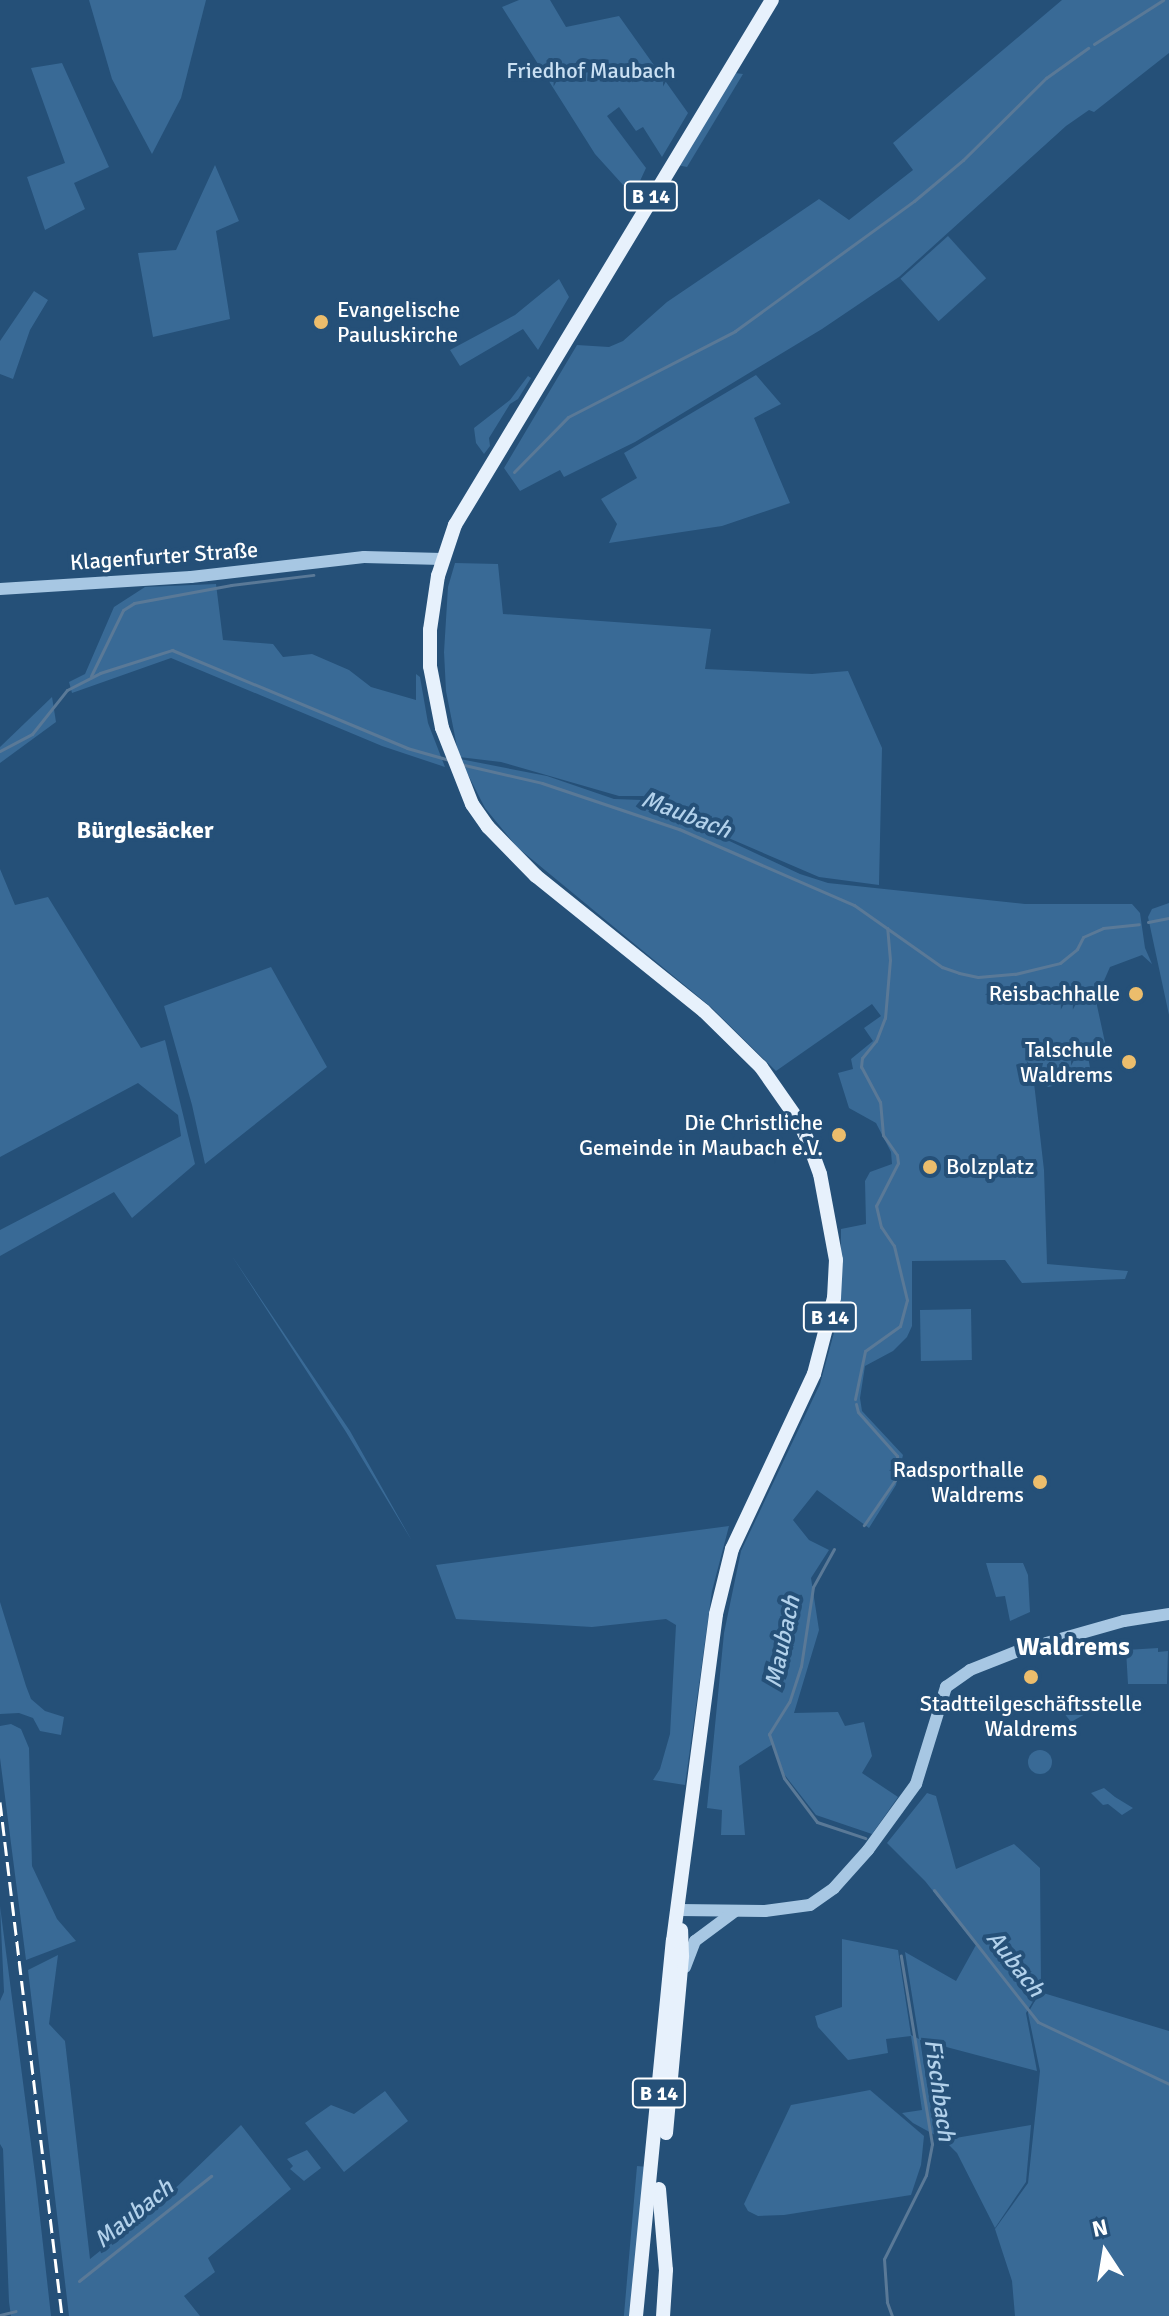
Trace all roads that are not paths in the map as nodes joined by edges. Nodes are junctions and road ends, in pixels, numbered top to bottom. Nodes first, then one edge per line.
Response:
1 (772, 0) edge
2 (442, 559) junction
3 (0, 589) edge
4 (1169, 1614) edge
5 (679, 1910) junction
6 (734, 1912) junction
7 (677, 2014) junction
8 (636, 2316) edge
9 (663, 2316) edge

1 - 2 main road, B 14
2 - 3 street, Klagenfurter Straße
2 - 5 main road, B 14
4 - 6 street
5 - 6 street
5 - 7 main road, B 14
5 - 8 main road, B 14
6 - 7 street
7 - 9 main road, B 14

